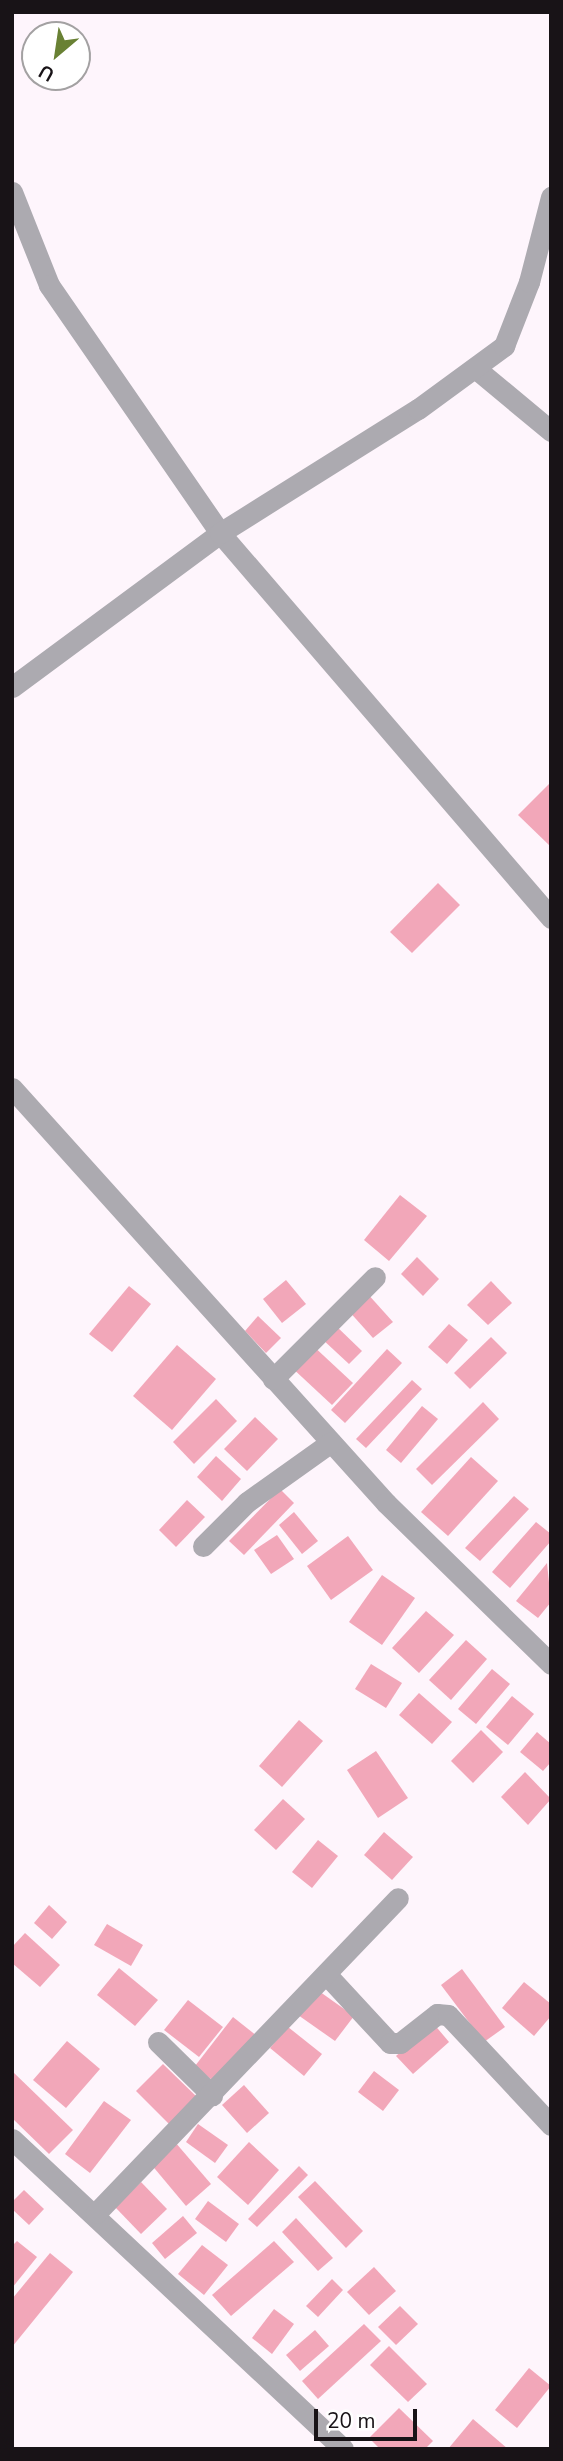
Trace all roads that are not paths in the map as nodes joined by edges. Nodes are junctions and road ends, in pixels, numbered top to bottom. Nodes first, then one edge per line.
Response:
1 (12, 192) edge
2 (550, 203) edge
3 (475, 368) junction
4 (551, 432) edge
5 (220, 533) junction
6 (12, 687) edge
7 (551, 918) edge
8 (12, 1088) edge
9 (375, 1277) dead end
10 (273, 1379) junction
11 (331, 1442) junction
12 (203, 1546) dead end
13 (551, 1664) edge
14 (398, 1898) dead end
15 (326, 1975) junction
16 (158, 2042) dead end
17 (212, 2095) junction
18 (551, 2125) edge
19 (12, 2139) edge
20 (96, 2213) junction
21 (343, 2449) edge

1 - 5 street
2 - 3 street
3 - 4 street
3 - 5 street
5 - 6 street
5 - 7 street
8 - 10 street
9 - 10 street
10 - 11 street
11 - 12 street
11 - 13 street
14 - 15 street
15 - 17 street
15 - 18 street
16 - 17 street
17 - 20 street
19 - 20 street
20 - 21 street

